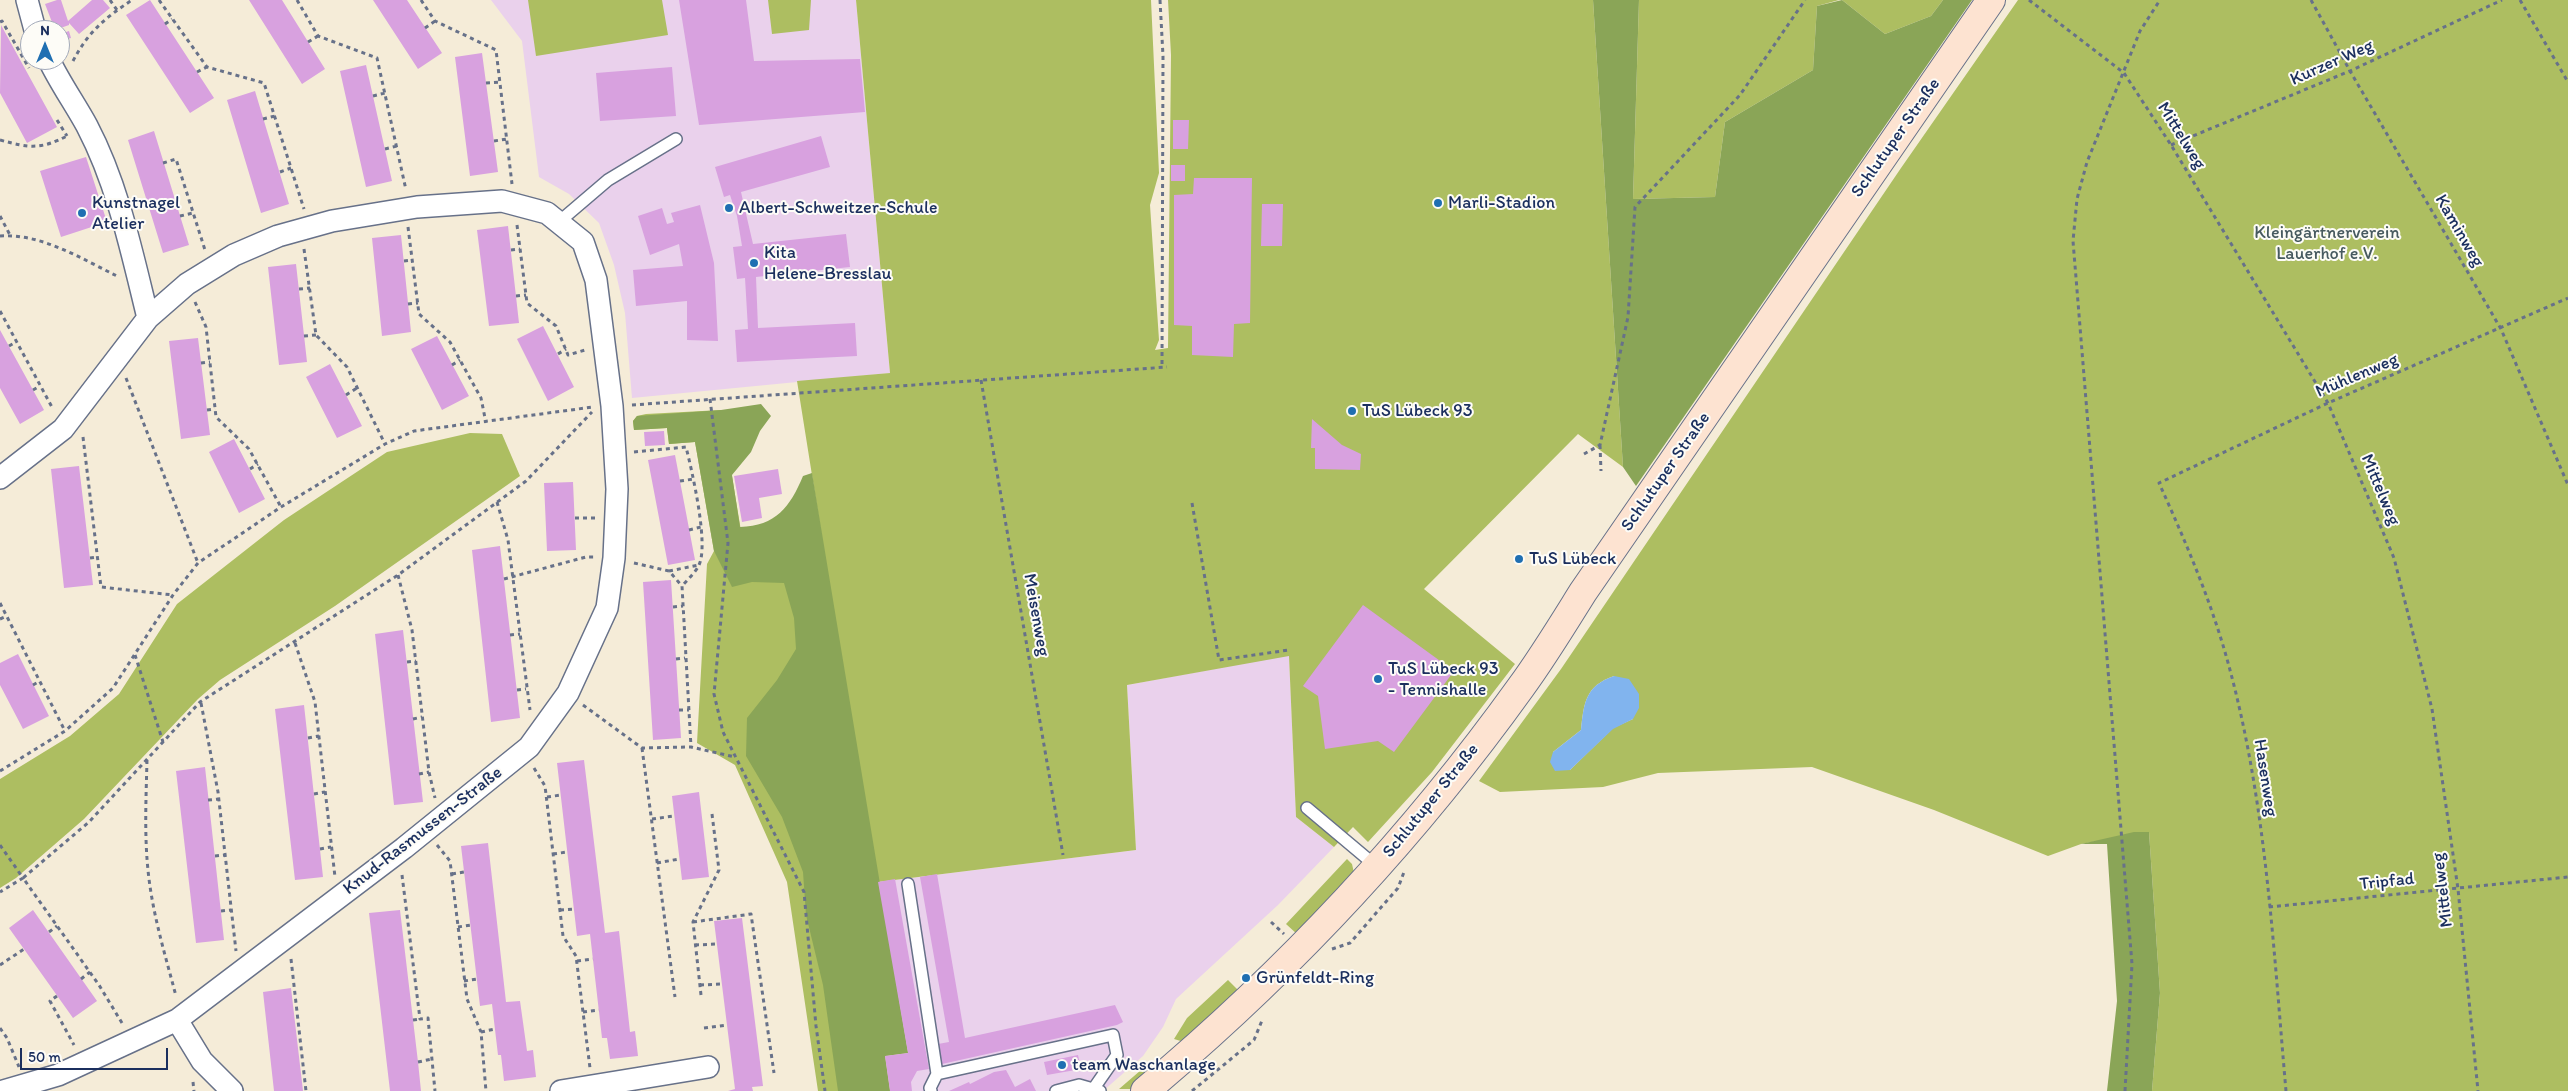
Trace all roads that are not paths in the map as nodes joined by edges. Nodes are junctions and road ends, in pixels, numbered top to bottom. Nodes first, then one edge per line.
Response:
1 (27, 0) edge
2 (1991, 0) edge
3 (32, 20) edge
4 (53, 70) edge
5 (676, 139) dead end
6 (560, 221) junction
7 (148, 318) junction
8 (0, 478) edge
9 (1307, 808) dead end
10 (1376, 866) junction
11 (908, 884) dead end
12 (177, 1020) junction
13 (708, 1067) dead end
14 (937, 1074) junction
15 (1097, 1089) edge
16 (3, 1091) edge
17 (232, 1091) edge
18 (561, 1091) edge
19 (931, 1091) edge
20 (1056, 1091) edge
21 (1146, 1091) edge

1 - 3 street
2 - 10 main road, Schlutuper Straße
4 - 7 street
5 - 6 lane
6 - 7 street, Knud-Rasmussen-Straße
6 - 12 street, Knud-Rasmussen-Straße
7 - 8 street, Knud-Rasmussen-Straße
9 - 10 lane
10 - 21 main road, Schlutuper Straße
11 - 14 lane
12 - 16 street, Knud-Rasmussen-Straße
12 - 17 street
13 - 18 street
14 - 15 lane
14 - 19 lane
15 - 20 lane

